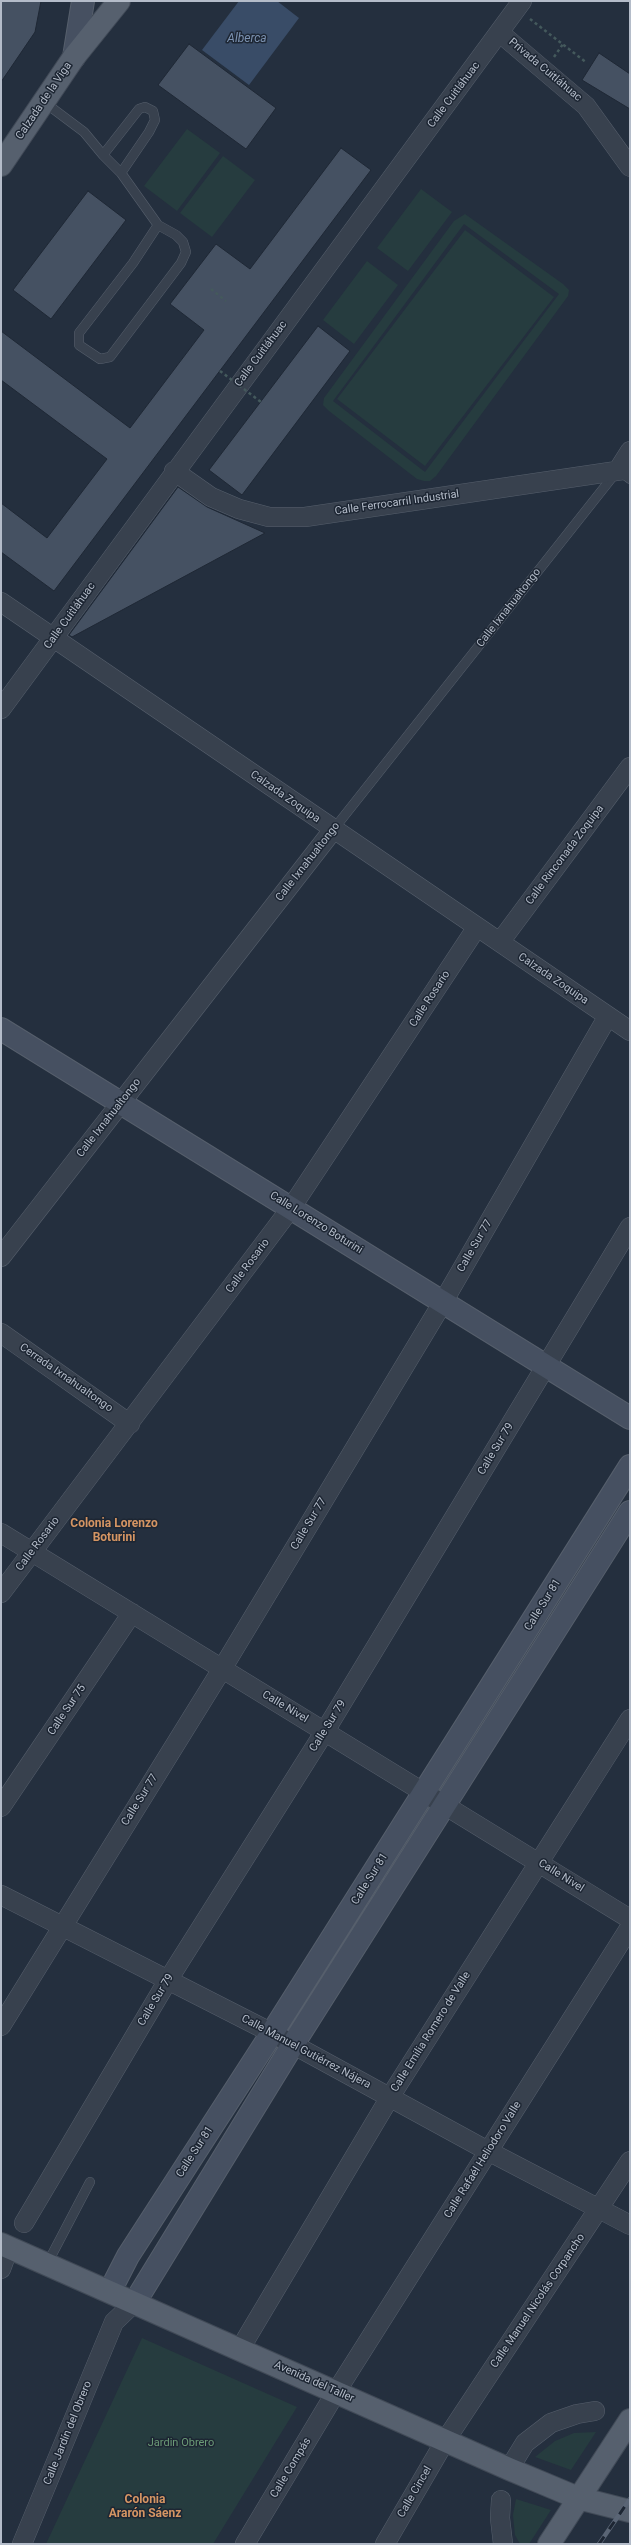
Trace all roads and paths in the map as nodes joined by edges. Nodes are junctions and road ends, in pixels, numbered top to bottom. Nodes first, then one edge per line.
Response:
1 (83, 1) edge
2 (119, 1) edge
3 (519, 5) edge
4 (500, 33) junction
5 (74, 57) junction
6 (587, 63) dead end
7 (44, 102) junction
8 (103, 155) junction
9 (1, 165) edge
10 (630, 167) edge
11 (121, 173) junction
12 (158, 225) junction
13 (211, 289) dead end
14 (226, 301) dead end
15 (220, 371) dead end
16 (261, 402) dead end
17 (630, 451) edge
18 (174, 471) junction
19 (626, 473) edge
20 (1, 602) edge
21 (54, 639) junction
22 (1, 709) edge
23 (630, 767) edge
24 (333, 830) junction
25 (477, 927) junction
26 (500, 942) junction
27 (608, 1016) junction
28 (1, 1029) edge
29 (630, 1031) edge
30 (120, 1102) junction
31 (292, 1208) junction
32 (630, 1227) edge
33 (1, 1257) edge
34 (443, 1302) junction
35 (1, 1332) edge
36 (546, 1366) junction
37 (630, 1418) edge
38 (130, 1424) junction
39 (630, 1466) edge
40 (630, 1512) edge
41 (1, 1533) edge
42 (32, 1552) junction
43 (1, 1593) edge
44 (132, 1614) junction
45 (222, 1668) junction
46 (630, 1719) edge
47 (325, 1732) junction
48 (424, 1792) junction
49 (444, 1804) junction
50 (1, 1807) edge
51 (538, 1862) junction
52 (1, 1895) edge
53 (630, 1919) edge
54 (62, 1926) junction
55 (630, 1928) edge
56 (168, 1980) junction
57 (1, 2026) edge
58 (272, 2034) junction
59 (292, 2046) junction
60 (390, 2097) junction
61 (488, 2151) junction
62 (630, 2162) edge
63 (90, 2182) dead end
64 (599, 2210) junction
65 (24, 2223) dead end
66 (630, 2225) edge
67 (5, 2246) edge
68 (47, 2264) junction
69 (1, 2269) edge
70 (110, 2291) junction
71 (135, 2302) junction
72 (114, 2322) junction
73 (240, 2349) junction
74 (336, 2392) junction
75 (595, 2411) dead end
76 (630, 2420) edge
77 (445, 2441) junction
78 (509, 2469) junction
79 (578, 2498) junction
80 (501, 2500) dead end
81 (630, 2511) edge
82 (22, 2544) edge
83 (245, 2544) edge
84 (385, 2544) edge
85 (503, 2544) edge
86 (549, 2544) edge

1 - 5 street, Calzada de la Viga
2 - 5 main road, Calzada de la Viga
3 - 4 street, Calle Cuitláhuac
3 - 6 path
4 - 10 street, Privada Cuitláhuac
4 - 18 street, Calle Cuitláhuac
5 - 7 main road, Calzada de la Viga
7 - 8 lane
7 - 9 main road, Calzada de la Viga
8 - 11 lane
8 - 11 lane
11 - 12 lane
12 - 12 lane
13 - 14 path
15 - 16 path, bridge
17 - 19 street
18 - 19 street, Calle Ferrocarril Industrial
18 - 21 street, Calle Cuitláhuac
19 - 24 lane, Calle Ixnahualtongo
20 - 21 street, Calzada Zoquipa
21 - 22 street, Calle Cuitláhuac
21 - 24 street, Calzada Zoquipa
23 - 26 street, Calle Rinconada Zoquipa
24 - 25 street, Calzada Zoquipa
24 - 30 street, Calle Ixnahualtongo
25 - 26 street, Calzada Zoquipa
25 - 31 street, Calle Rosario
26 - 27 street, Calzada Zoquipa
27 - 29 street, Calzada Zoquipa
27 - 34 street, Calle Sur 77
28 - 30 street, Calle Lorenzo Boturini
30 - 31 street, Calle Lorenzo Boturini
30 - 33 street, Calle Ixnahualtongo
31 - 34 street, Calle Lorenzo Boturini
31 - 38 street, Calle Rosario
32 - 36 street, Calle Sur 79
34 - 36 street, Calle Lorenzo Boturini
34 - 45 street, Calle Sur 77
35 - 38 street, Cerrada Ixnahualtongo
36 - 37 street, Calle Lorenzo Boturini
36 - 47 street, Calle Sur 79
38 - 42 street, Calle Rosario
39 - 48 street, Calle Sur 81
40 - 49 street, Calle Sur 81
41 - 42 street, Calle Nivel
42 - 43 street, Calle Rosario
42 - 44 street, Calle Nivel
44 - 45 street, Calle Nivel
44 - 50 street, Calle Sur 75
45 - 47 street, Calle Nivel
45 - 54 street, Calle Sur 77
46 - 51 street, Calle Emilia Romero de Valle
47 - 48 street, Calle Nivel
47 - 56 street, Calle Sur 79
48 - 49 street, Calle Nivel
48 - 58 street, Calle Sur 81
49 - 51 street, Calle Nivel
49 - 59 street, Calle Sur 81
51 - 53 street, Calle Nivel
51 - 60 street, Calle Emilia Romero de Valle
52 - 54 street, Calle Manuel Gutiérrez Nájera
54 - 56 street, Calle Manuel Gutiérrez Nájera
54 - 57 street, Calle Sur 77
55 - 61 street, Calle Rafaél Heliodoro Valle
56 - 58 street, Calle Manuel Gutiérrez Nájera
56 - 65 street, Calle Sur 79
58 - 59 street, Calle Manuel Gutiérrez Nájera
58 - 70 street, Calle Sur 81
59 - 60 street, Calle Manuel Gutiérrez Nájera
59 - 71 street, Calle Sur 81
60 - 61 street, Calle Manuel Gutiérrez Nájera
60 - 73 street, Calle Emilia Romero de Valle
61 - 64 street, Calle Manuel Gutiérrez Nájera
61 - 74 street, Calle Rafaél Heliodoro Valle
62 - 64 street, Calle Manuel Nicolás Corpancho
63 - 68 lane
64 - 66 street, Calle Manuel Gutiérrez Nájera
64 - 77 street, Calle Manuel Nicolás Corpancho
67 - 68 main road, Avenida del Taller
67 - 69 street
68 - 70 main road, Avenida del Taller
70 - 71 main road, Avenida del Taller
70 - 72 street
71 - 72 street
71 - 73 main road, Avenida del Taller
72 - 82 street, Calle Jardín del Obrero
73 - 74 main road, Avenida del Taller
74 - 77 main road, Avenida del Taller
74 - 83 street, Calle Compás
75 - 78 street
76 - 79 main road
77 - 78 main road, Avenida del Taller
77 - 84 street, Calle Cincel
78 - 79 main road, Avenida del Taller
79 - 81 main road, Avenida del Taller
79 - 86 main road
80 - 85 street

